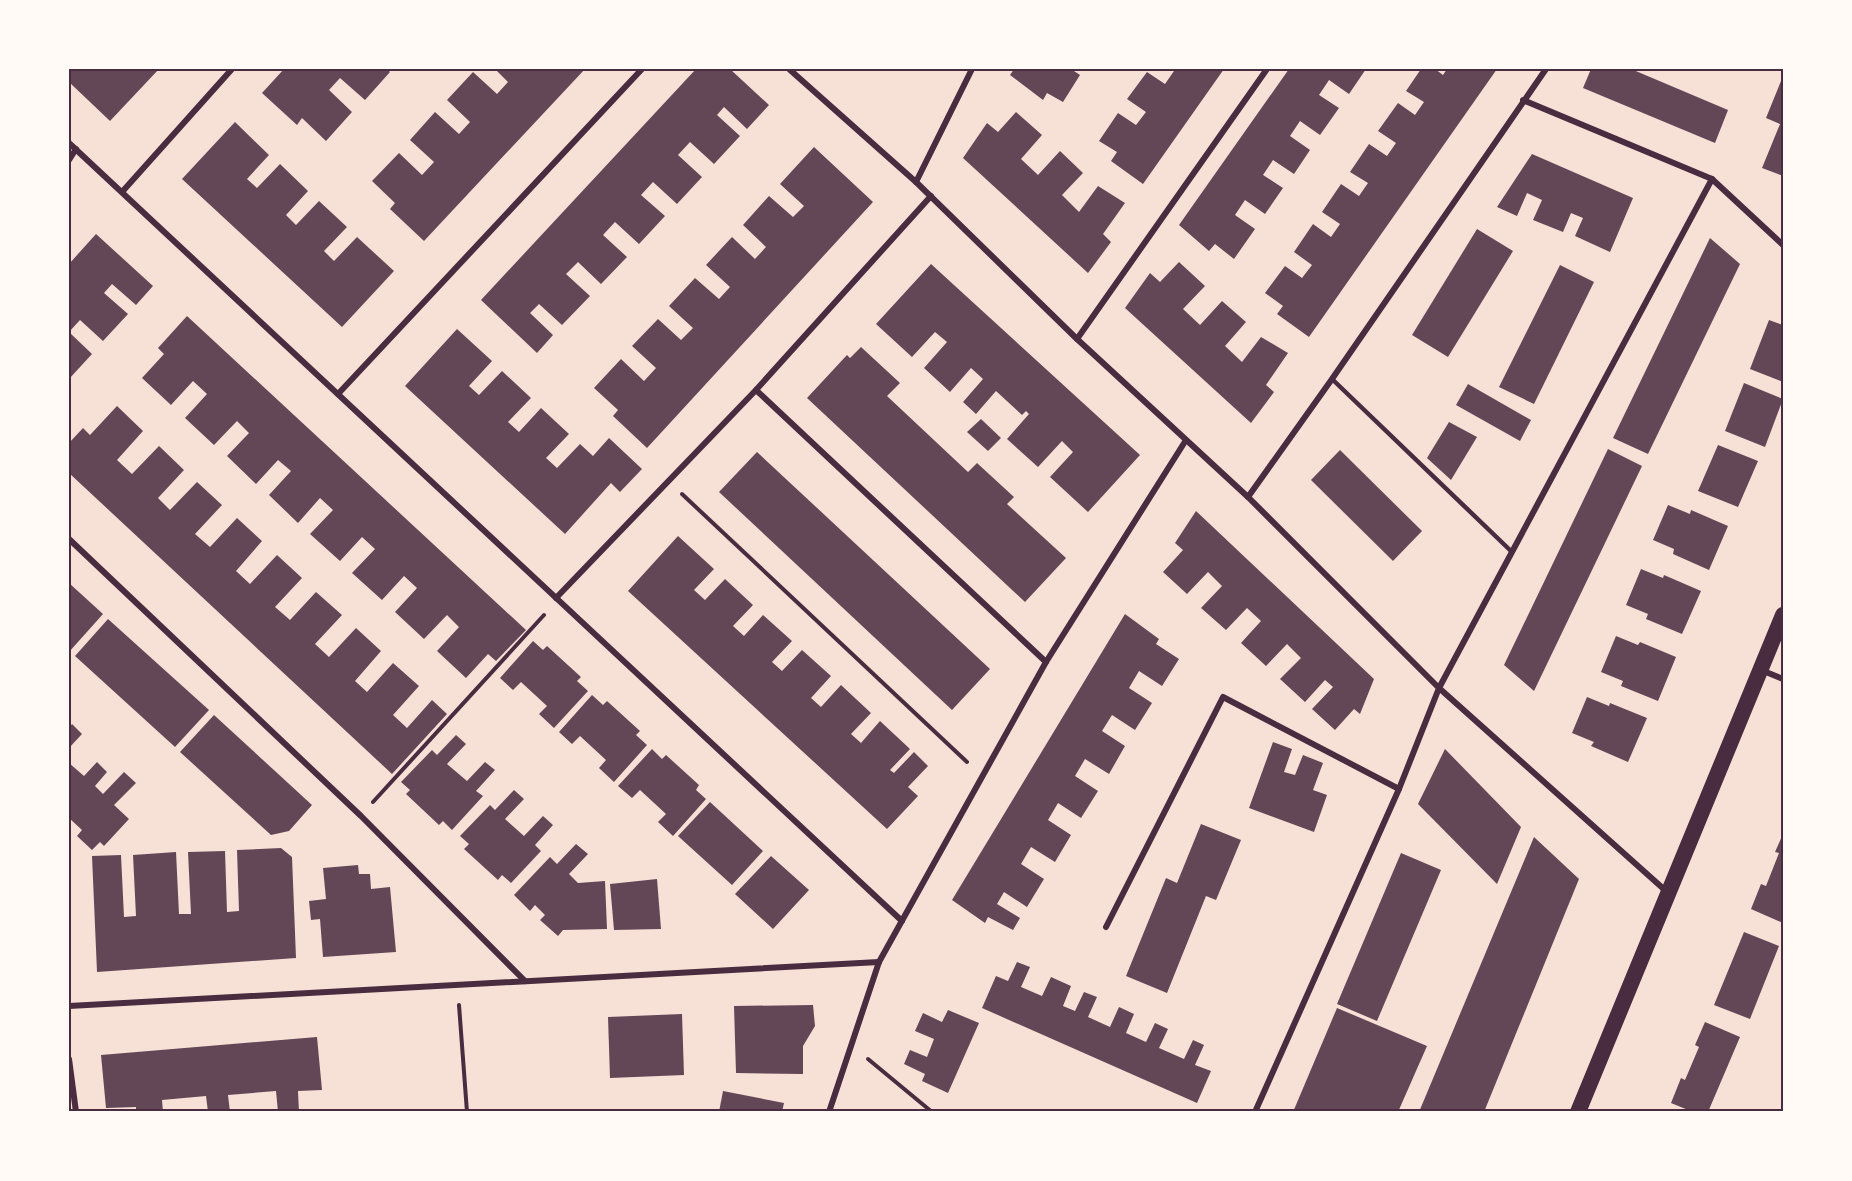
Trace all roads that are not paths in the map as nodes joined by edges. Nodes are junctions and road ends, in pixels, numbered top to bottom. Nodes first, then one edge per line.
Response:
1 (232, 69) edge
2 (642, 69) edge
3 (789, 69) edge
4 (972, 69) edge
5 (1267, 69) edge
6 (1546, 69) edge
7 (1523, 100) junction
8 (69, 143) edge
9 (76, 150) junction
10 (69, 160) edge
11 (1712, 179) junction
12 (916, 182) junction
13 (122, 192) junction
14 (931, 196) junction
15 (1783, 245) edge
16 (1077, 339) junction
17 (1332, 379) junction
18 (756, 390) junction
19 (338, 394) junction
20 (1186, 440) junction
21 (1248, 497) junction
22 (69, 539) edge
23 (1512, 552) junction
24 (556, 599) junction
25 (1783, 615) edge
26 (1046, 662) junction
27 (1760, 669) junction
28 (1783, 679) edge
29 (1439, 688) junction
30 (1398, 789) junction
31 (1667, 892) junction
32 (902, 921) junction
33 (1106, 927) dead end
34 (879, 962) junction
35 (525, 981) junction
36 (69, 1006) edge
37 (69, 1059) edge
38 (76, 1112) edge
39 (829, 1112) edge
40 (1256, 1112) edge
41 (1578, 1112) edge

1 - 13 street
2 - 19 street
3 - 12 street
4 - 12 street
5 - 16 street
6 - 7 street
7 - 11 street
7 - 17 street
8 - 9 street
9 - 10 street
9 - 13 street
11 - 15 street
11 - 23 street
12 - 14 street
13 - 19 street
14 - 16 street
14 - 18 street
16 - 20 street
17 - 21 street
17 - 23 lane
18 - 24 street
18 - 26 street
19 - 24 street
20 - 21 street
20 - 26 street
21 - 29 street
22 - 35 street
23 - 29 street
24 - 32 street
25 - 27 highway
26 - 32 street
27 - 28 street
27 - 31 highway
29 - 30 street
29 - 31 street
30 - 33 street
30 - 40 street
31 - 41 highway
32 - 34 street
34 - 35 street
34 - 39 street
35 - 36 street
37 - 38 street

